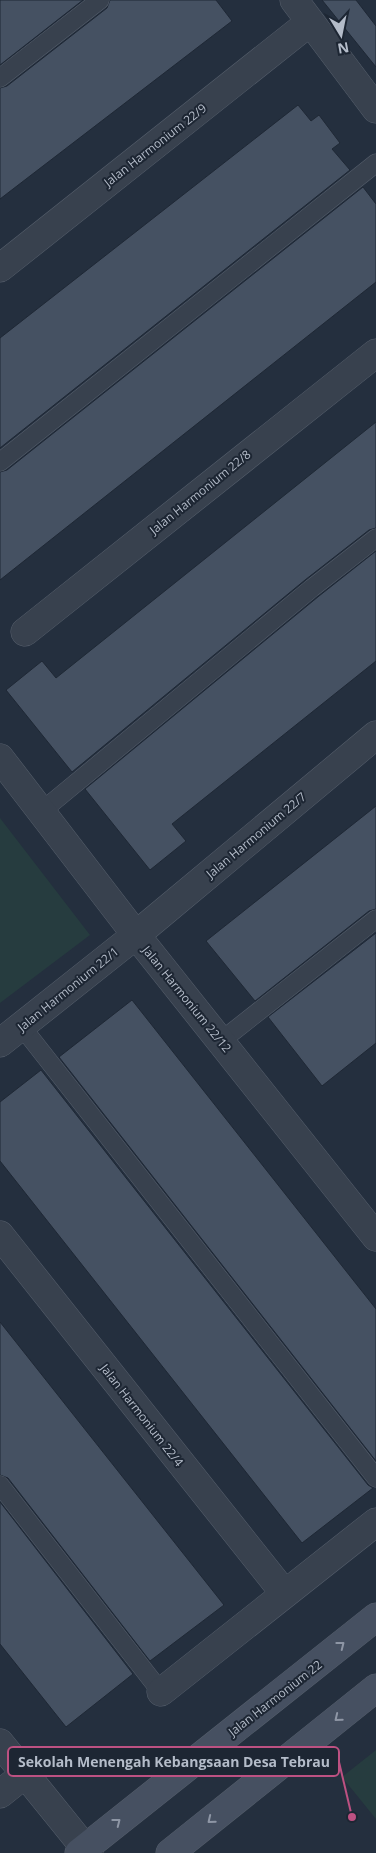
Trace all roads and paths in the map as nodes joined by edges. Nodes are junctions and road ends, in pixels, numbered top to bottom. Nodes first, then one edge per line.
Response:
1 (100, 0) edge
2 (294, 0) edge
3 (310, 22) junction
4 (0, 78) edge
5 (376, 109) edge
6 (376, 163) edge
7 (0, 268) edge
8 (376, 353) edge
9 (0, 462) edge
10 (376, 538) edge
11 (25, 632) dead end
12 (376, 734) edge
13 (0, 758) edge
14 (42, 811) junction
15 (376, 919) edge
16 (136, 935) junction
17 (22, 1026) junction
18 (221, 1041) junction
19 (0, 1043) edge
20 (0, 1235) edge
21 (376, 1237) edge
22 (376, 1478) edge
23 (0, 1485) edge
24 (376, 1522) edge
25 (285, 1594) junction
26 (376, 1617) edge
27 (376, 1688) edge
28 (161, 1692) joint
29 (0, 1743) edge
30 (25, 1774) junction
31 (0, 1794) edge
32 (85, 1851) edge
33 (170, 1853) edge

1 - 4 lane
2 - 3 street
3 - 5 street
3 - 7 street, Jalan Harmonium 22/9
6 - 9 lane
8 - 11 street, Jalan Harmonium 22/8
10 - 14 lane
12 - 16 street, Jalan Harmonium 22/7
13 - 14 street, Jalan Harmonium 22/12
14 - 16 street, Jalan Harmonium 22/12
15 - 18 lane
16 - 17 street, Jalan Harmonium 22/1
16 - 18 street, Jalan Harmonium 22/12
17 - 19 street, Jalan Harmonium 22/1
17 - 22 lane
18 - 21 street, Jalan Harmonium 22/12
20 - 25 street, Jalan Harmonium 22/4
23 - 28 lane
24 - 25 street
25 - 28 street
32 -> 26 street, Jalan Harmonium 22
27 -> 33 street
29 - 30 street
30 - 31 street
30 - 32 street

